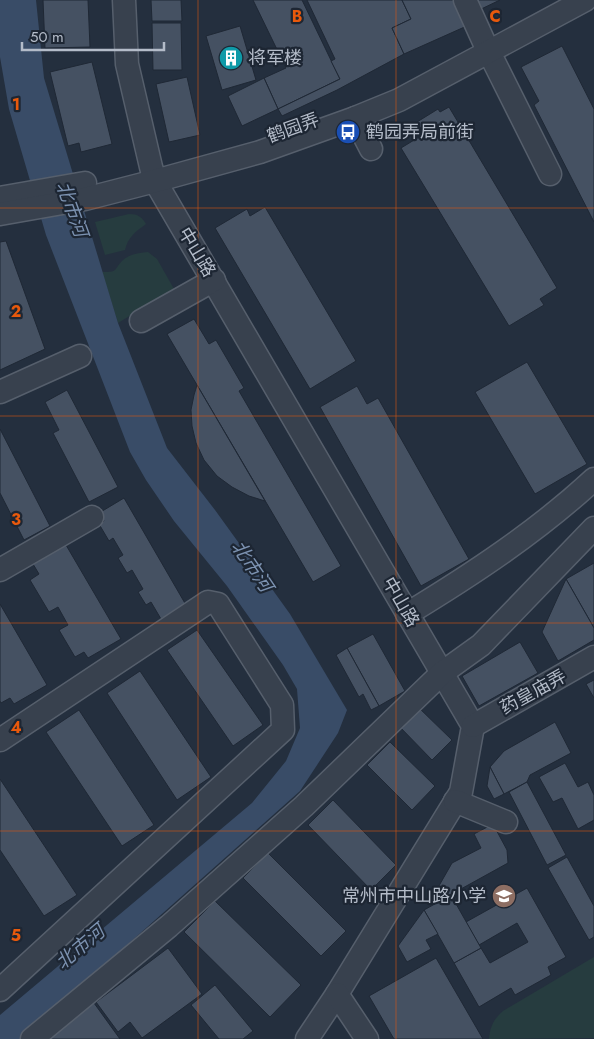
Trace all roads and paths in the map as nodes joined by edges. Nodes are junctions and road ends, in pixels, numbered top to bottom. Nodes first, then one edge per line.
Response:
1 (124, 0) edge
2 (465, 0) edge
3 (565, 0) edge
4 (585, 0) edge
5 (486, 47) junction
6 (355, 118) junction
7 (371, 149) dead end
8 (153, 174) junction
9 (550, 174) dead end
10 (0, 198) edge
11 (24, 202) junction
12 (0, 214) edge
13 (214, 280) junction
14 (142, 321) dead end
15 (80, 356) dead end
16 (0, 392) edge
17 (594, 479) edge
18 (92, 517) dead end
19 (594, 528) edge
20 (0, 570) edge
21 (407, 614) junction
22 (594, 657) edge
23 (442, 673) junction
24 (472, 726) junction
25 (0, 740) edge
26 (455, 801) junction
27 (506, 822) dead end
28 (0, 990) edge
29 (337, 994) junction
30 (32, 1039) edge
31 (307, 1039) edge
32 (367, 1039) edge

1 - 8 street, 中山路
2 - 5 street
3 - 5 street, 鹤园弄
4 - 5 street, 鹤园弄
5 - 6 street, 鹤园弄
5 - 8 street, 鹤园弄
5 - 9 street
6 - 7 street
6 - 8 street, 鹤园弄
8 - 11 street, 鹤园弄
8 - 13 street, 中山路
10 - 11 street, 鹤园弄
11 - 12 street, 鹤园弄
13 - 14 street
13 - 21 street, 中山路
15 - 16 street
17 - 21 street
18 - 20 street
19 - 23 street
21 - 23 street, 中山路
22 - 24 street, 药皇庙弄
23 - 24 street, 中山路
23 - 30 street
24 - 26 street
25 - 28 street
26 - 27 street
26 - 29 street
29 - 31 street
29 - 32 street

